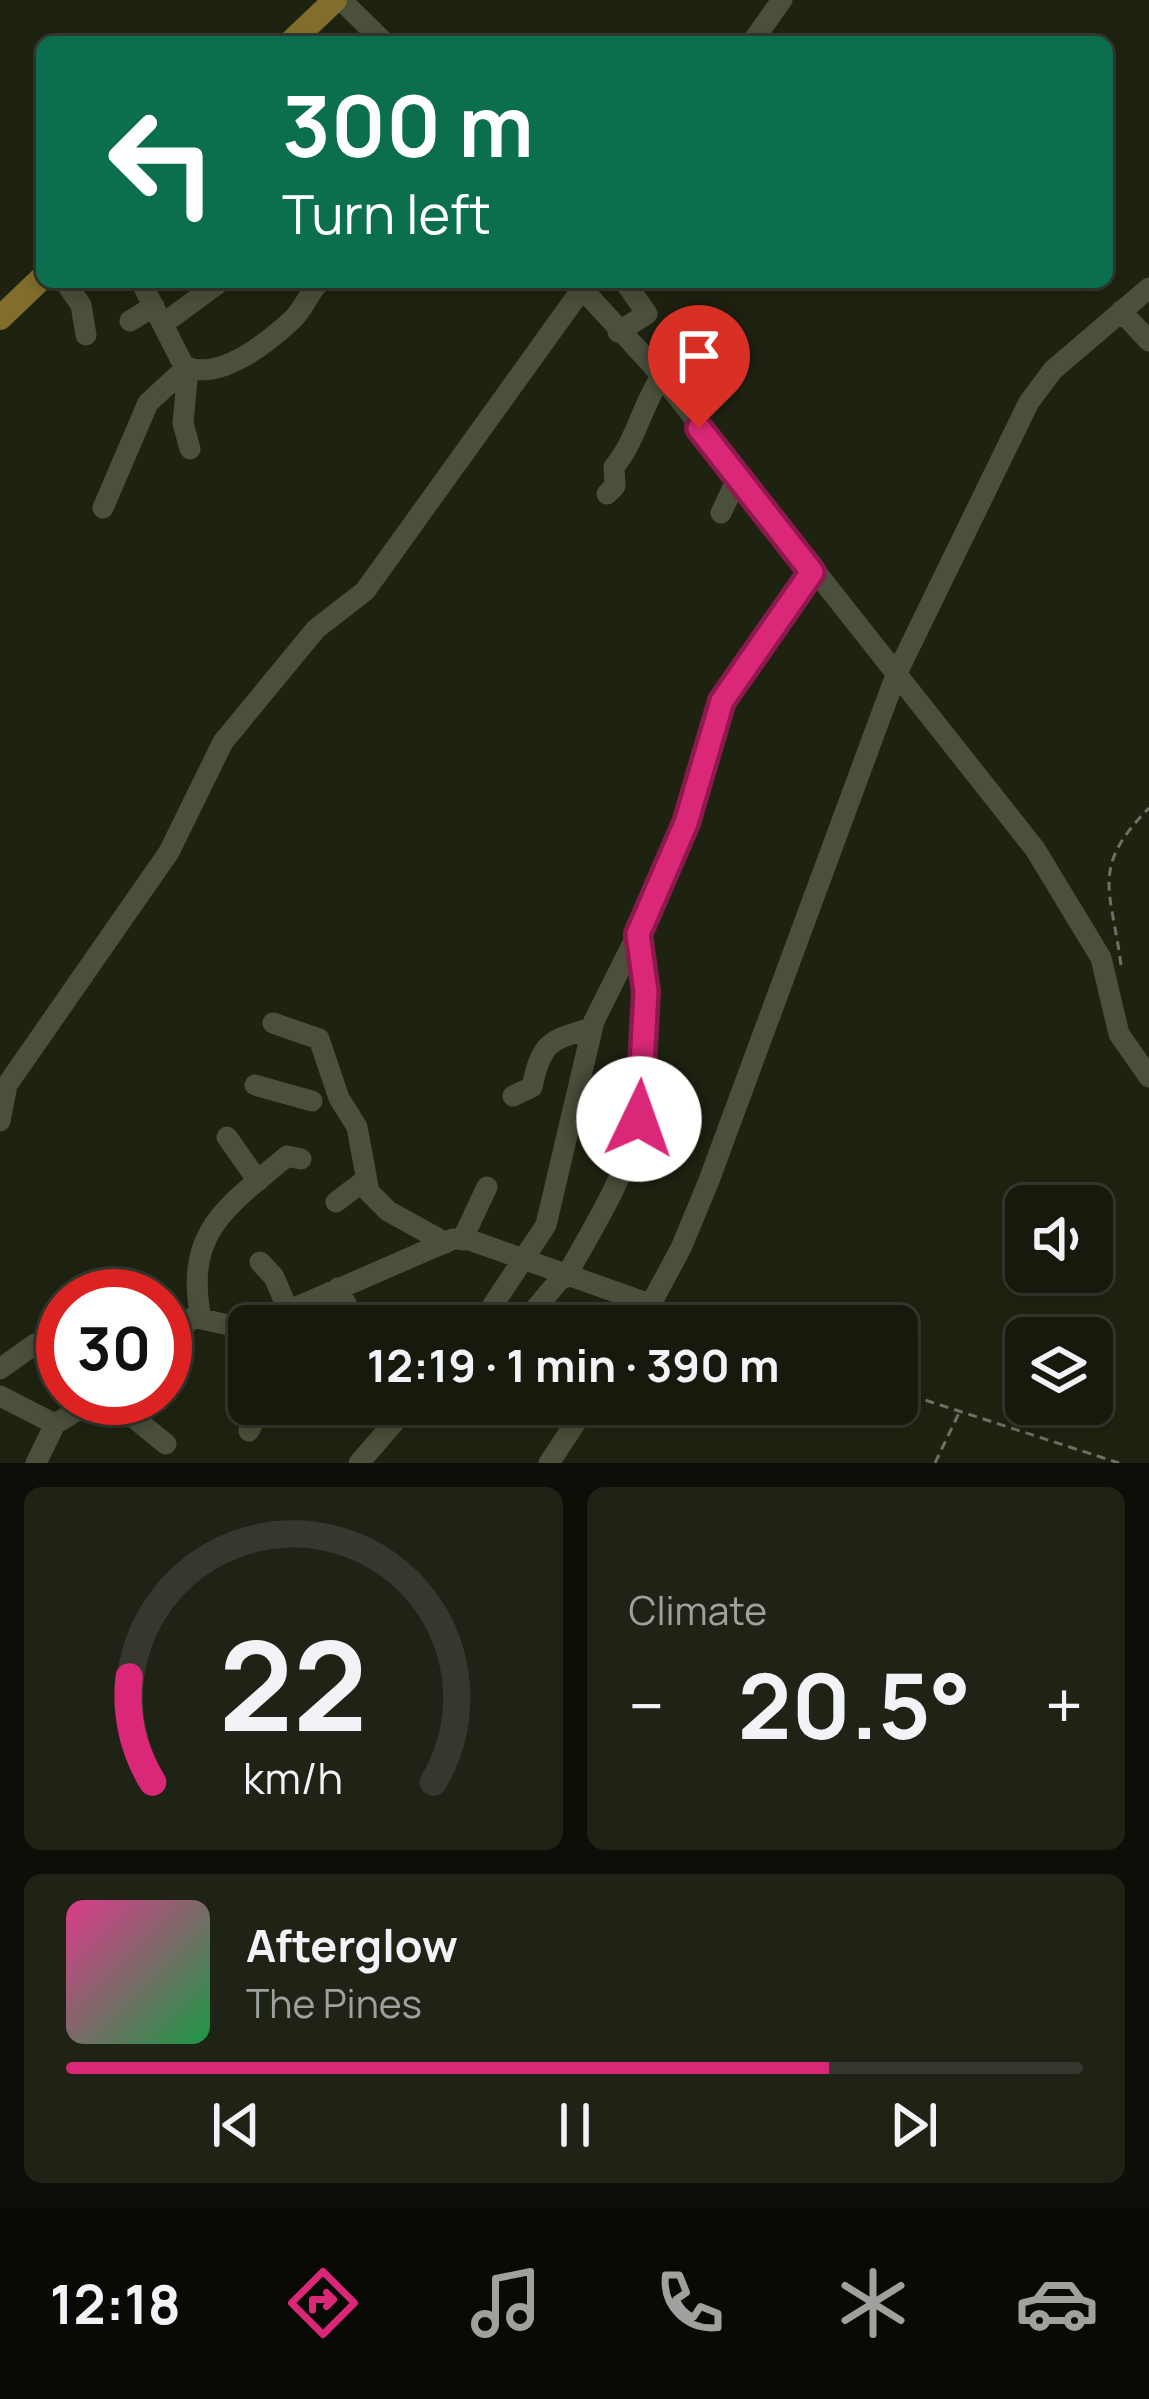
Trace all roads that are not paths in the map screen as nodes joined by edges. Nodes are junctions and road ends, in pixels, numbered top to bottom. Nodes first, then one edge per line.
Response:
1 (338, 0) edge
2 (782, 0) edge
3 (298, 36) edge
4 (377, 36) edge
5 (756, 36) edge
6 (36, 284) edge
7 (69, 288) edge
8 (195, 288) edge
9 (316, 288) edge
10 (578, 288) edge
11 (584, 288) edge
12 (629, 288) edge
13 (1149, 288) edge
14 (153, 298) edge
15 (1121, 311) junction
16 (0, 318) edge
17 (130, 321) dead end
18 (618, 332) junction
19 (86, 335) dead end
20 (1149, 340) edge
21 (187, 369) junction
22 (661, 376) junction
23 (190, 449) dead end
24 (737, 478) junction
25 (607, 494) dead end
26 (103, 508) dead end
27 (721, 513) dead end
28 (812, 572) junction
29 (896, 675) junction
30 (638, 934) junction
31 (273, 1023) dead end
32 (592, 1028) junction
33 (1149, 1077) edge
34 (255, 1085) dead end
35 (513, 1096) dead end
36 (340, 1100) junction
37 (0, 1121) edge
38 (227, 1137) dead end
39 (301, 1159) dead end
40 (365, 1180) junction
41 (258, 1181) junction
42 (487, 1186) dead end
43 (336, 1202) dead end
44 (454, 1241) junction
45 (524, 1261) junction
46 (260, 1262) dead end
47 (564, 1277) junction
48 (338, 1288) junction
49 (286, 1305) edge
50 (299, 1305) edge
51 (346, 1305) edge
52 (494, 1305) edge
53 (539, 1305) edge
54 (652, 1305) joint
55 (192, 1319) edge
56 (201, 1319) junction
57 (228, 1325) edge
58 (35, 1344) dead end
59 (0, 1369) edge
60 (0, 1396) edge
61 (36, 1414) edge
62 (55, 1425) edge
63 (143, 1425) edge
64 (252, 1425) edge
65 (392, 1425) edge
66 (574, 1425) edge
67 (249, 1431) dead end
68 (166, 1444) dead end
69 (36, 1463) edge
70 (359, 1463) edge
71 (549, 1463) edge

1 - 3 main road
1 - 4 street
2 - 5 street
6 - 16 main road
7 - 19 street
8 - 14 street
9 - 21 street
10 - 37 street
11 - 18 street
12 - 18 street
13 - 15 street
14 - 17 street
14 - 21 street
15 - 20 street
15 - 29 street
18 - 22 street
21 - 23 street
21 - 26 street
22 - 24 street
22 - 25 street
24 - 27 street
24 - 28 street
28 - 29 street
28 - 30 street
29 - 33 street
29 - 54 street
30 - 32 street
30 - 47 street
31 - 36 street
32 - 35 street
32 - 45 street
34 - 36 street
36 - 40 street
38 - 41 street
39 - 41 street
40 - 43 street
40 - 44 street
41 - 56 street
42 - 44 street
44 - 45 street
44 - 48 street
45 - 47 street
45 - 52 street
46 - 49 street
47 - 53 street
47 - 54 street
48 - 50 street
48 - 51 street
55 - 56 street
56 - 57 street
58 - 59 street
60 - 61 street
62 - 69 street
63 - 68 street
64 - 67 street
65 - 70 street
66 - 71 street

